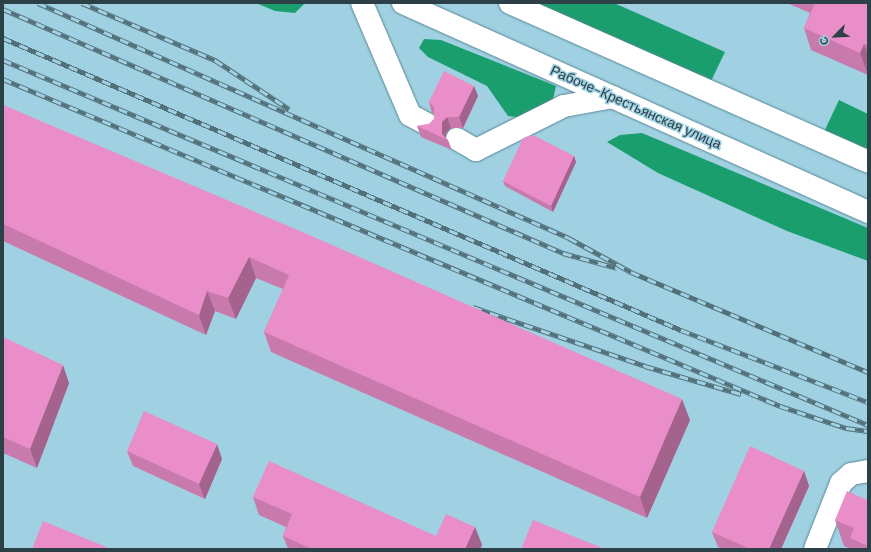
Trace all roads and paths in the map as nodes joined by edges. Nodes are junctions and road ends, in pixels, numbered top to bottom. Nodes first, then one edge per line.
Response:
1 (362, 3) edge
2 (403, 3) edge
3 (510, 3) edge
4 (613, 97) junction
5 (427, 124) edge
6 (457, 139) dead end
7 (868, 162) edge
8 (868, 212) edge
9 (868, 471) edge
10 (815, 549) edge

1 - 5 main road
2 - 4 main road, Рабоче-Крестьянская улица
3 - 7 main road
4 - 6 main road
4 - 8 main road, Рабоче-Крестьянская улица
9 - 10 main road

